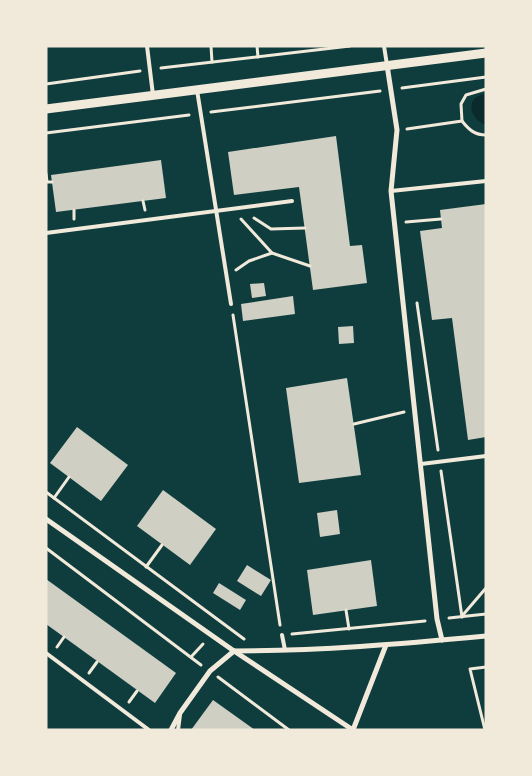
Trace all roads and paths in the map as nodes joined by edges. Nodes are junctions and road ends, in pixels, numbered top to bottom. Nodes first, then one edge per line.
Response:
1 (147, 46) edge
2 (211, 46) edge
3 (257, 46) edge
4 (350, 46) edge
5 (384, 46) edge
6 (318, 48) edge
7 (486, 52) edge
8 (258, 57) junction
9 (212, 62) junction
10 (387, 65) junction
11 (149, 69) junction
12 (486, 77) edge
13 (46, 84) edge
14 (486, 89) edge
15 (197, 90) junction
16 (390, 90) junction
17 (153, 95) junction
18 (46, 109) edge
19 (201, 114) junction
20 (462, 121) junction
21 (397, 130) junction
22 (46, 133) edge
23 (486, 135) edge
24 (46, 174) edge
25 (486, 181) edge
26 (52, 182) dead end
27 (404, 190) junction
28 (391, 191) junction
29 (292, 200) dead end
30 (239, 208) junction
31 (232, 209) junction
32 (217, 211) junction
33 (441, 218) dead end
34 (406, 222) junction
35 (305, 228) dead end
36 (407, 231) dead end
37 (46, 233) edge
38 (272, 253) junction
39 (310, 266) dead end
40 (227, 276) junction
41 (417, 298) dead end
42 (231, 304) joint
43 (414, 411) junction
44 (354, 424) dead end
45 (486, 456) edge
46 (440, 461) junction
47 (421, 464) junction
48 (69, 478) dead end
49 (46, 492) edge
50 (54, 498) junction
51 (46, 519) edge
52 (162, 545) dead end
53 (46, 548) edge
54 (146, 567) junction
55 (486, 588) edge
56 (346, 610) dead end
57 (486, 614) edge
58 (462, 617) junction
59 (438, 619) junction
60 (349, 629) junction
61 (282, 635) junction
62 (486, 636) edge
63 (253, 638) dead end
64 (442, 640) junction
65 (386, 645) junction
66 (234, 651) junction
67 (285, 651) junction
68 (46, 653) edge
69 (486, 667) edge
70 (210, 671) junction
71 (180, 713) junction
72 (149, 730) edge
73 (171, 730) edge
74 (178, 730) edge
75 (289, 730) edge
76 (353, 730) edge
77 (485, 730) edge

1 - 11 lane
2 - 9 path
3 - 8 path
4 - 6 path
5 - 10 lane
6 - 8 path
7 - 10 street
8 - 9 path
9 - 11 path
10 - 15 street
10 - 16 street
11 - 13 path
11 - 17 lane
12 - 16 path
14 - 20 path
15 - 17 street
15 - 19 lane
16 - 19 path
16 - 21 street
17 - 18 street
19 - 22 path
19 - 32 lane
20 - 21 path
20 - 23 path
21 - 28 street
24 - 26 path
25 - 27 lane
27 - 28 lane
27 - 34 path
28 - 43 street
29 - 30 lane
30 - 31 lane
30 - 35 path
31 - 32 lane
31 - 38 path
32 - 37 lane
32 - 40 lane
33 - 34 path
34 - 36 path
38 - 39 path
38 - 40 path
40 - 42 lane
41 - 46 path
42 - 61 path
43 - 44 path
43 - 47 street
45 - 46 lane
46 - 47 lane
46 - 58 path
47 - 59 street
48 - 50 path
49 - 50 path
50 - 54 path
51 - 66 street
52 - 54 path
53 - 70 path
54 - 63 path
55 - 58 path
56 - 60 path
57 - 58 path
58 - 59 path
59 - 60 path
59 - 64 street
60 - 61 path
61 - 67 lane
62 - 64 street
64 - 65 street
65 - 67 street
65 - 76 street
66 - 67 street
66 - 70 street
66 - 76 street
68 - 72 lane
69 - 77 path
70 - 71 street
70 - 75 path
71 - 73 street
71 - 74 lane

